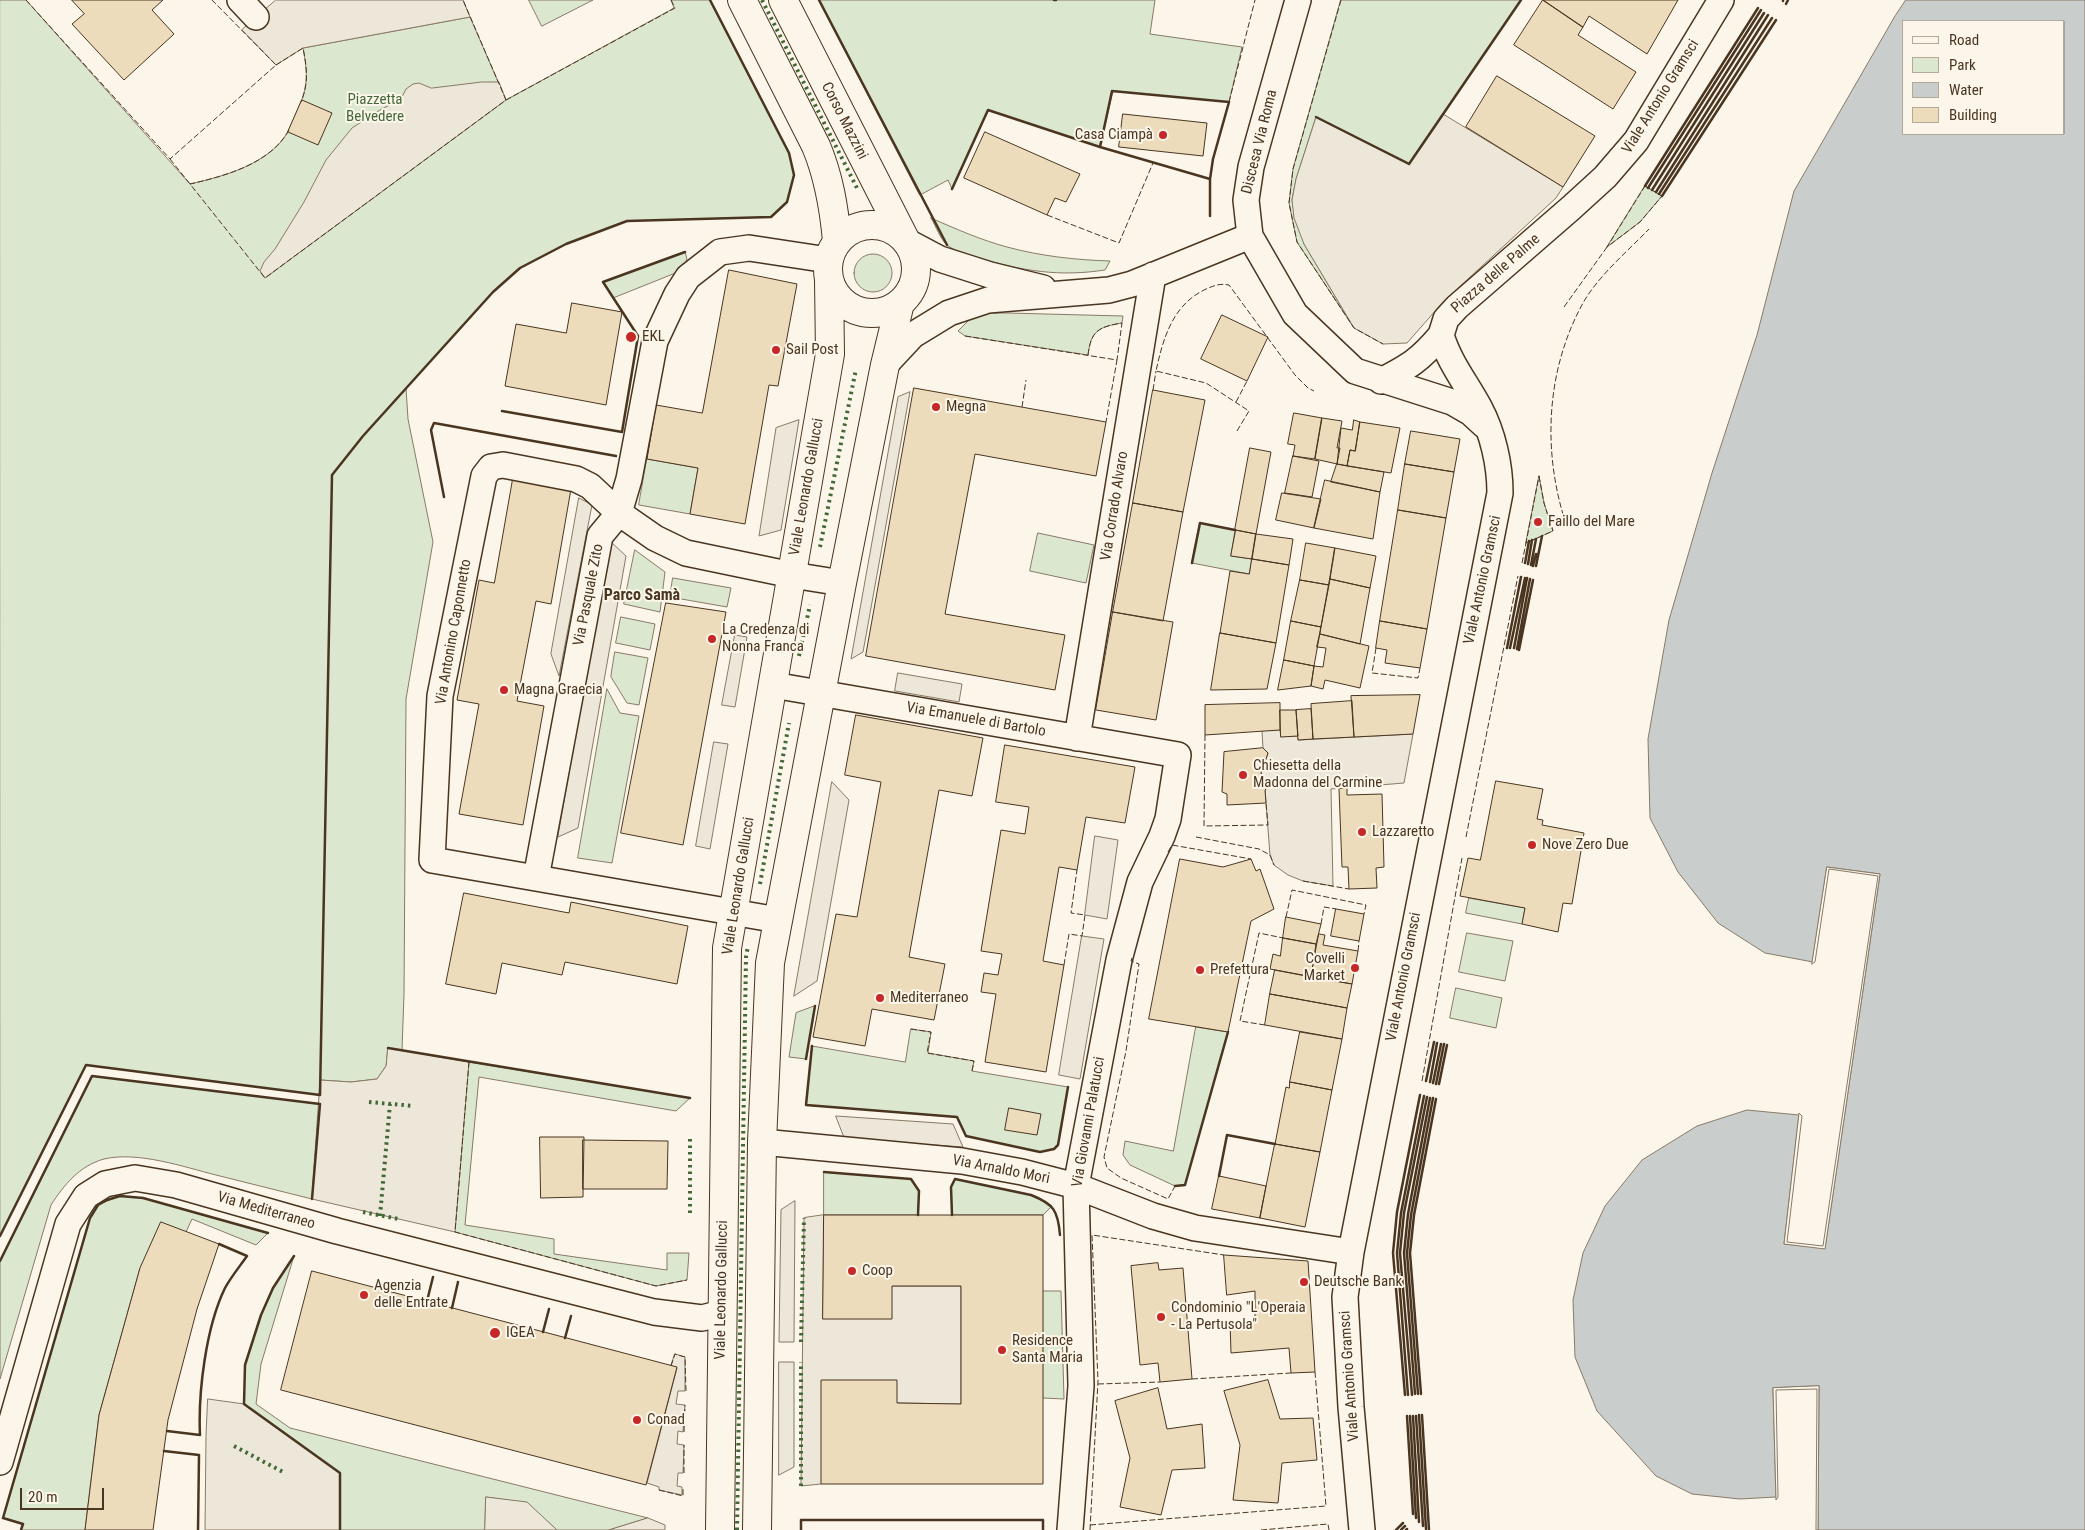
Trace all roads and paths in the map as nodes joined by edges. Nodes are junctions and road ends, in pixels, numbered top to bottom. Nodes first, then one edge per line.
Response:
1 (742, 0) edge
2 (783, 0) edge
3 (1298, 0) edge
4 (1721, 0) edge
5 (1571, 208) joint
6 (1250, 236) junction
7 (906, 241) junction
8 (831, 260) junction
9 (1153, 275) junction
10 (1064, 293) junction
11 (900, 303) junction
12 (1440, 335) junction
13 (885, 365) junction
14 (1381, 381) junction
15 (1488, 429) junction
16 (619, 512) junction
17 (792, 576) junction
18 (842, 583) junction
19 (773, 684) junction
20 (820, 694) junction
21 (1077, 738) junction
22 (1178, 754) joint
23 (536, 878) junction
24 (733, 912) junction
25 (778, 920) junction
26 (762, 1142) junction
27 (1076, 1186) junction
28 (1350, 1252) junction
29 (722, 1313) junction
30 (0, 1462) edge
31 (720, 1530) edge
32 (757, 1530) edge
33 (1070, 1530) edge
34 (1362, 1530) edge

1 - 8 street
2 - 7 street, Corso Mazzini
3 - 6 street, Discesa Via Roma
4 - 5 street, Viale Antonio Gramsci
5 - 12 street, Piazza delle Palme
6 - 9 street
6 - 14 street, Discesa Via Roma
7 - 8 street
7 - 10 street
7 - 11 street
8 - 11 street
8 - 16 street, Via Pasquale Zito
8 - 17 street, Viale Leonardo Gallucci
9 - 10 street
9 - 21 street, Via Corrado Alvaro
10 - 13 street
11 - 13 street
12 - 14 street, Piazza delle Palme
12 - 15 street
13 - 18 street
14 - 15 street, Discesa Via Roma
15 - 28 street, Viale Antonio Gramsci
16 - 17 street
16 - 23 street, Via Pasquale Zito
16 - 23 street, Via Antonino Caponnetto
17 - 18 street
17 - 19 street, Viale Leonardo Gallucci
18 - 20 street
19 - 20 street, Via Emanuele di Bartolo
19 - 24 street, Viale Leonardo Gallucci
20 - 21 street, Via Emanuele di Bartolo
20 - 25 street
21 - 22 street, Via Emanuele di Bartolo
22 - 27 street, Via Giovanni Palatucci
23 - 24 street
24 - 25 street
24 - 29 street, Viale Leonardo Gallucci
25 - 26 street
26 - 27 street, Via Arnaldo Mori
26 - 32 street
27 - 28 street, Via Arnaldo Mori
27 - 33 street, Via Giovanni Palatucci
28 - 34 street, Viale Antonio Gramsci
29 - 30 street, Via Mediterraneo
29 - 31 street, Viale Leonardo Gallucci

